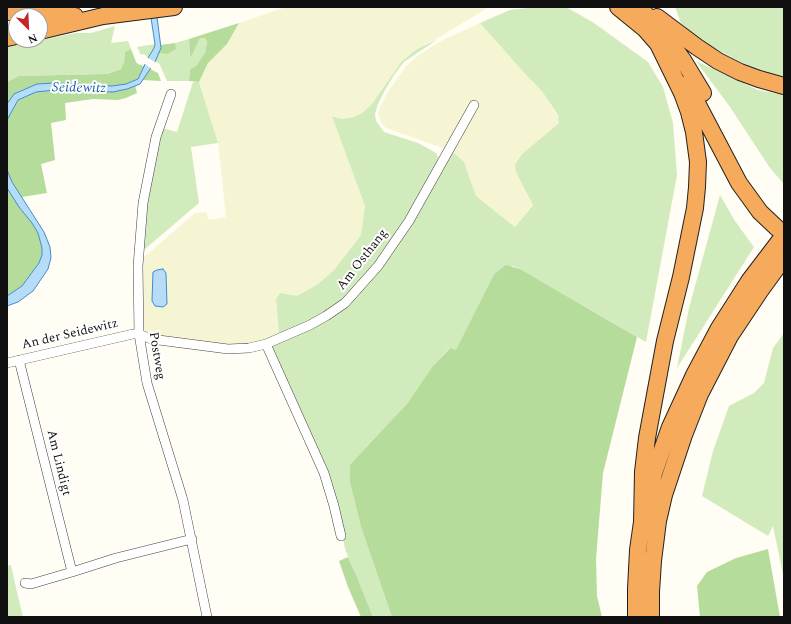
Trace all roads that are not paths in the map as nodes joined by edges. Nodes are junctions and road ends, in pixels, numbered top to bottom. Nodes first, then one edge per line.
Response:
1 (60, 7) edge
2 (174, 7) edge
3 (618, 7) edge
4 (639, 7) edge
5 (643, 7) edge
6 (7, 12) edge
7 (48, 16) edge
8 (103, 16) junction
9 (48, 29) edge
10 (658, 44) junction
11 (784, 86) edge
12 (171, 94) dead end
13 (474, 105) dead end
14 (734, 173) junction
15 (780, 236) edge
16 (784, 258) edge
17 (139, 334) junction
18 (266, 344) junction
19 (19, 360) junction
20 (7, 363) edge
21 (642, 522) junction
22 (341, 536) dead end
23 (192, 539) junction
24 (72, 572) junction
25 (25, 583) dead end
26 (207, 617) edge
27 (636, 617) edge
28 (651, 617) edge

1 - 6 highway
2 - 8 highway
3 - 10 highway
4 - 14 highway
5 - 11 highway
7 - 8 highway
8 - 9 highway
10 - 14 highway
10 - 21 highway
12 - 17 street, Postweg
13 - 18 street, Am Osthang
14 - 15 highway
15 - 21 highway
16 - 28 highway
17 - 18 street, Am Osthang
17 - 19 street, An der Seidewitz
17 - 23 street, Postweg
18 - 22 street
19 - 20 street, An der Seidewitz
19 - 24 street, Am Lindigt
21 - 27 highway
23 - 24 street
23 - 26 street, Postweg
24 - 25 street

